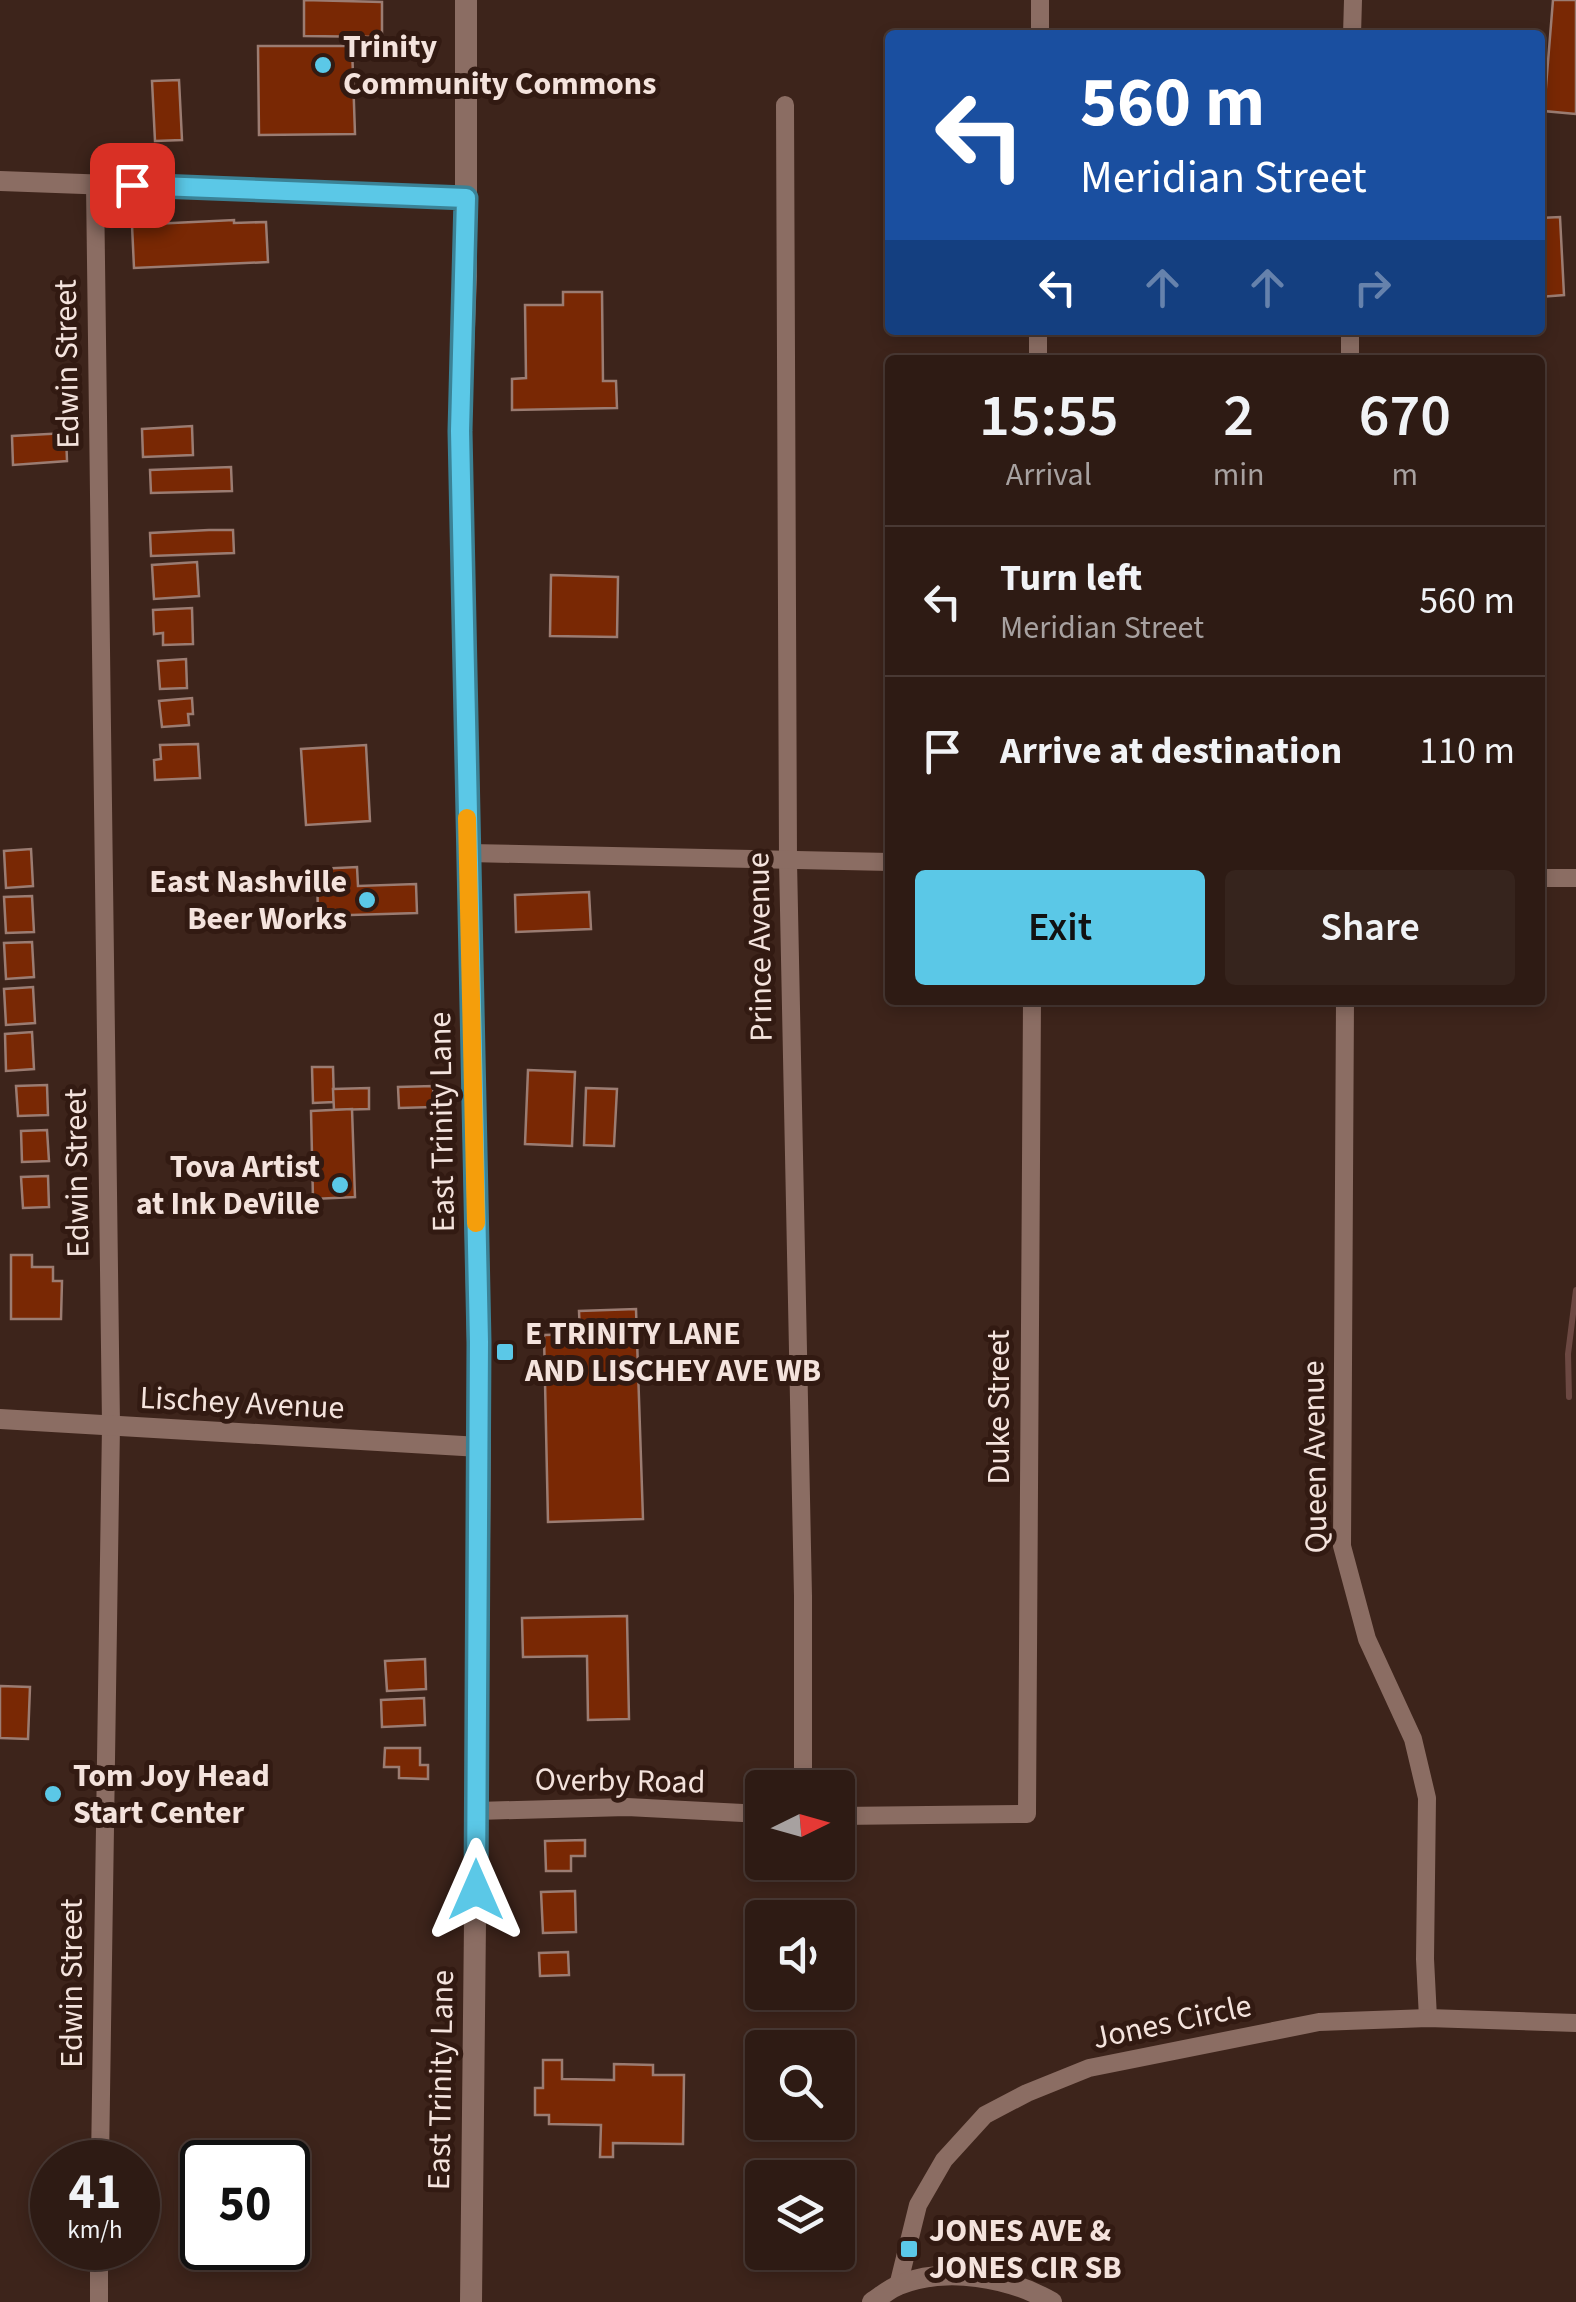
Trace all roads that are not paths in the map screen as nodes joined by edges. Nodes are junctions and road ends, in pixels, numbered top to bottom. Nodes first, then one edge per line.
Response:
1 (466, 0) edge
2 (1040, 0) edge
3 (1353, 0) edge
4 (1040, 30) edge
5 (1352, 30) edge
6 (785, 106) dead end
7 (0, 181) edge
8 (95, 184) junction
9 (466, 198) junction
10 (469, 853) junction
11 (788, 861) junction
12 (885, 862) edge
13 (1545, 878) edge
14 (1576, 878) edge
15 (1032, 1005) edge
16 (1344, 1005) edge
17 (0, 1419) edge
18 (110, 1425) junction
19 (480, 1447) junction
20 (803, 1770) edge
21 (477, 1811) junction
22 (745, 1813) edge
23 (855, 1816) edge
24 (1428, 2018) junction
25 (1576, 2023) edge
26 (100, 2140) edge
27 (100, 2270) edge
28 (898, 2286) junction
29 (99, 2302) edge
30 (471, 2302) edge
31 (872, 2302) edge
32 (1052, 2302) edge

1 - 9 main road, East Trinity Lane
2 - 4 street
3 - 5 street
6 - 11 street, Prince Avenue
7 - 8 street
8 - 9 street
8 - 18 street, Edwin Street
9 - 10 main road, East Trinity Lane
10 - 11 street
10 - 19 main road, East Trinity Lane
11 - 12 street
11 - 20 street, Prince Avenue
13 - 14 street
15 - 23 street, Duke Street
16 - 24 street, Queen Avenue
17 - 18 street, Lischey Avenue
18 - 19 street, Lischey Avenue
18 - 26 street, Edwin Street
19 - 21 main road, East Trinity Lane
21 - 22 street, Overby Road
21 - 30 main road, East Trinity Lane
24 - 25 street, Jones Circle
24 - 28 street, Jones Circle
27 - 29 street
28 - 31 street
28 - 32 street

